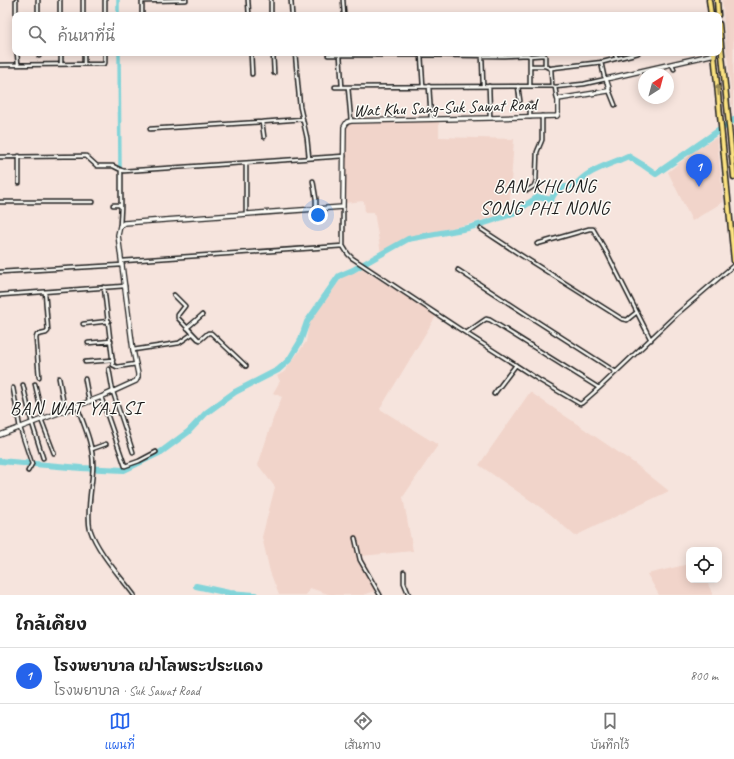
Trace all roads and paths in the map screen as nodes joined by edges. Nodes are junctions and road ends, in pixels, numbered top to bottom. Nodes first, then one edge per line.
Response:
1 (16, 0) edge
2 (38, 0) edge
3 (60, 0) edge
4 (83, 0) edge
5 (104, 0) edge
6 (186, 0) edge
7 (248, 0) edge
8 (270, 0) edge
9 (291, 0) edge
10 (343, 0) edge
11 (709, 0) edge
12 (717, 0) edge
13 (16, 12) edge
14 (38, 12) edge
15 (60, 12) edge
16 (83, 12) edge
17 (105, 12) edge
18 (142, 12) edge
19 (249, 12) edge
20 (271, 12) edge
21 (292, 12) edge
22 (344, 12) edge
23 (711, 12) edge
24 (718, 12) edge
25 (17, 56) edge
26 (61, 56) edge
27 (84, 56) edge
28 (105, 56) edge
29 (251, 56) edge
30 (273, 56) edge
31 (295, 56) edge
32 (340, 56) edge
33 (421, 56) edge
34 (482, 56) joint
35 (504, 56) edge
36 (530, 56) edge
37 (545, 56) edge
38 (625, 56) edge
39 (703, 56) edge
40 (714, 56) edge
41 (722, 56) edge
42 (617, 58) joint
43 (601, 62) junction
44 (0, 64) edge
45 (18, 64) junction
46 (61, 64) junction
47 (84, 64) junction
48 (672, 64) junction
49 (530, 66) junction
50 (546, 66) junction
51 (674, 68) edge
52 (551, 69) junction
53 (274, 73) dead end
54 (252, 74) dead end
55 (606, 79) junction
56 (423, 86) junction
57 (429, 86) junction
58 (483, 86) junction
59 (489, 86) junction
60 (518, 86) junction
61 (530, 86) junction
62 (335, 87) dead end
63 (342, 87) junction
64 (348, 87) junction
65 (554, 87) junction
66 (609, 90) junction
67 (558, 99) junction
68 (520, 101) dead end
69 (530, 104) dead end
70 (615, 105) dead end
71 (542, 116) junction
72 (530, 117) junction
73 (490, 118) junction
74 (303, 119) junction
75 (431, 120) junction
76 (351, 121) junction
77 (262, 122) junction
78 (150, 129) dead end
79 (264, 138) dead end
80 (18, 156) junction
81 (344, 156) junction
82 (0, 157) edge
83 (309, 158) junction
84 (246, 163) junction
85 (121, 170) junction
86 (734, 177) edge
87 (313, 181) dead end
88 (19, 183) dead end
89 (528, 190) dead end
90 (0, 202) edge
91 (93, 202) dead end
92 (113, 205) dead end
93 (121, 207) junction
94 (343, 207) junction
95 (316, 209) junction
96 (246, 214) junction
97 (120, 226) junction
98 (481, 229) dead end
99 (537, 244) dead end
100 (343, 246) junction
101 (122, 260) junction
102 (734, 261) edge
103 (122, 265) junction
104 (734, 265) edge
105 (458, 270) dead end
106 (0, 272) edge
107 (125, 286) junction
108 (104, 287) junction
109 (45, 292) junction
110 (0, 295) edge
111 (174, 295) dead end
112 (637, 312) junction
113 (202, 316) dead end
114 (109, 321) junction
115 (83, 324) dead end
116 (187, 328) junction
117 (192, 334) junction
118 (466, 334) junction
119 (651, 340) junction
120 (111, 341) junction
121 (88, 343) dead end
122 (133, 350) junction
123 (113, 360) junction
124 (85, 362) dead end
125 (136, 364) junction
126 (516, 365) junction
127 (246, 366) dead end
128 (109, 369) dead end
129 (616, 372) junction
130 (39, 377) dead end
131 (59, 378) dead end
132 (85, 379) dead end
133 (35, 384) dead end
134 (23, 385) dead end
135 (13, 388) dead end
136 (599, 388) junction
137 (113, 392) junction
138 (494, 394) dead end
139 (101, 397) junction
140 (89, 402) junction
141 (77, 406) junction
142 (65, 411) junction
143 (42, 419) junction
144 (32, 423) junction
145 (20, 428) junction
146 (0, 435) edge
147 (106, 444) dead end
148 (92, 449) junction
149 (133, 452) dead end
150 (156, 452) dead end
151 (54, 453) dead end
152 (44, 458) dead end
153 (28, 471) dead end
154 (355, 538) dead end
155 (404, 572) dead end
156 (134, 595) edge
157 (380, 595) edge
158 (409, 595) edge

1 - 13 street
2 - 14 street
3 - 15 street
4 - 16 street
5 - 17 street
6 - 18 street
7 - 19 street
8 - 20 street
9 - 21 street
10 - 22 street
11 - 23 main road
12 - 24 main road
25 - 45 street
26 - 46 street
27 - 47 street
28 - 47 street
29 - 54 street
30 - 53 street
31 - 74 street
32 - 63 street
33 - 56 street
34 - 35 street
34 - 58 street
36 - 49 street
37 - 50 street
38 - 42 street
39 - 48 street
102 -> 40 main road
41 - 86 main road
42 - 43 street
43 - 52 street
43 - 55 street
44 - 45 street
45 - 46 street
46 - 47 street
48 - 51 street
48 - 55 street
49 - 50 street
49 - 61 street
50 - 52 street
52 - 65 street
55 - 65 street
55 - 66 street
56 - 57 street
56 - 64 street
57 - 58 street
57 - 75 street
58 - 59 street
59 - 60 street
59 - 73 street
60 - 61 street
60 - 68 street
61 - 65 street
62 - 63 street
63 - 64 street
64 - 76 street
65 - 67 street
66 - 67 street, Wat Khu Sang-Suk Sawat Road
66 - 70 street
67 - 71 street, Wat Khu Sang-Suk Sawat Road
69 - 72 street
71 - 72 street, Wat Khu Sang-Suk Sawat Road
71 - 89 street
72 - 73 street, Wat Khu Sang-Suk Sawat Road
73 - 75 street, Wat Khu Sang-Suk Sawat Road
74 - 77 street
74 - 83 street
75 - 76 street, Wat Khu Sang-Suk Sawat Road
76 - 81 street, Wat Khu Sang-Suk Sawat Road
77 - 78 street
77 - 79 street
80 - 82 street
80 - 85 street
80 - 88 street
81 - 83 street
81 - 94 street, Wat Khu Sang-Suk Sawat Road
83 - 84 street
84 - 85 street
84 - 96 street
85 - 93 street
87 - 95 street
90 - 91 street
92 - 93 street
93 - 97 street
94 - 95 street
94 - 100 street
95 - 96 street
96 - 97 street
97 - 101 street
98 - 112 street
99 - 112 street
100 - 101 street
100 - 118 street
101 - 103 street
103 - 106 street
103 - 107 street
104 - 119 street
105 - 129 street
107 - 108 street
107 - 122 street
108 - 109 street
108 - 114 street
109 - 110 street
109 - 130 street
111 - 116 street
112 - 119 street
113 - 116 street
114 - 115 street
114 - 120 street
116 - 117 street
117 - 122 street
117 - 127 street
118 - 126 street
118 - 136 street
119 - 129 street
120 - 121 street
120 - 123 street
122 - 125 street
123 - 124 street
123 - 125 street
125 - 137 street
126 - 136 street
126 - 138 street
128 - 137 street
129 - 136 street
131 - 142 street
132 - 140 street
133 - 143 street
134 - 144 street
135 - 145 street
137 - 139 street
137 - 149 street
139 - 140 street
139 - 150 street
140 - 141 street
141 - 142 street
141 - 148 street
142 - 143 street
143 - 144 street
143 - 151 street
144 - 145 street
144 - 152 street
145 - 146 street
145 - 153 street
147 - 148 street
148 - 156 street
154 - 157 street
155 - 158 street

